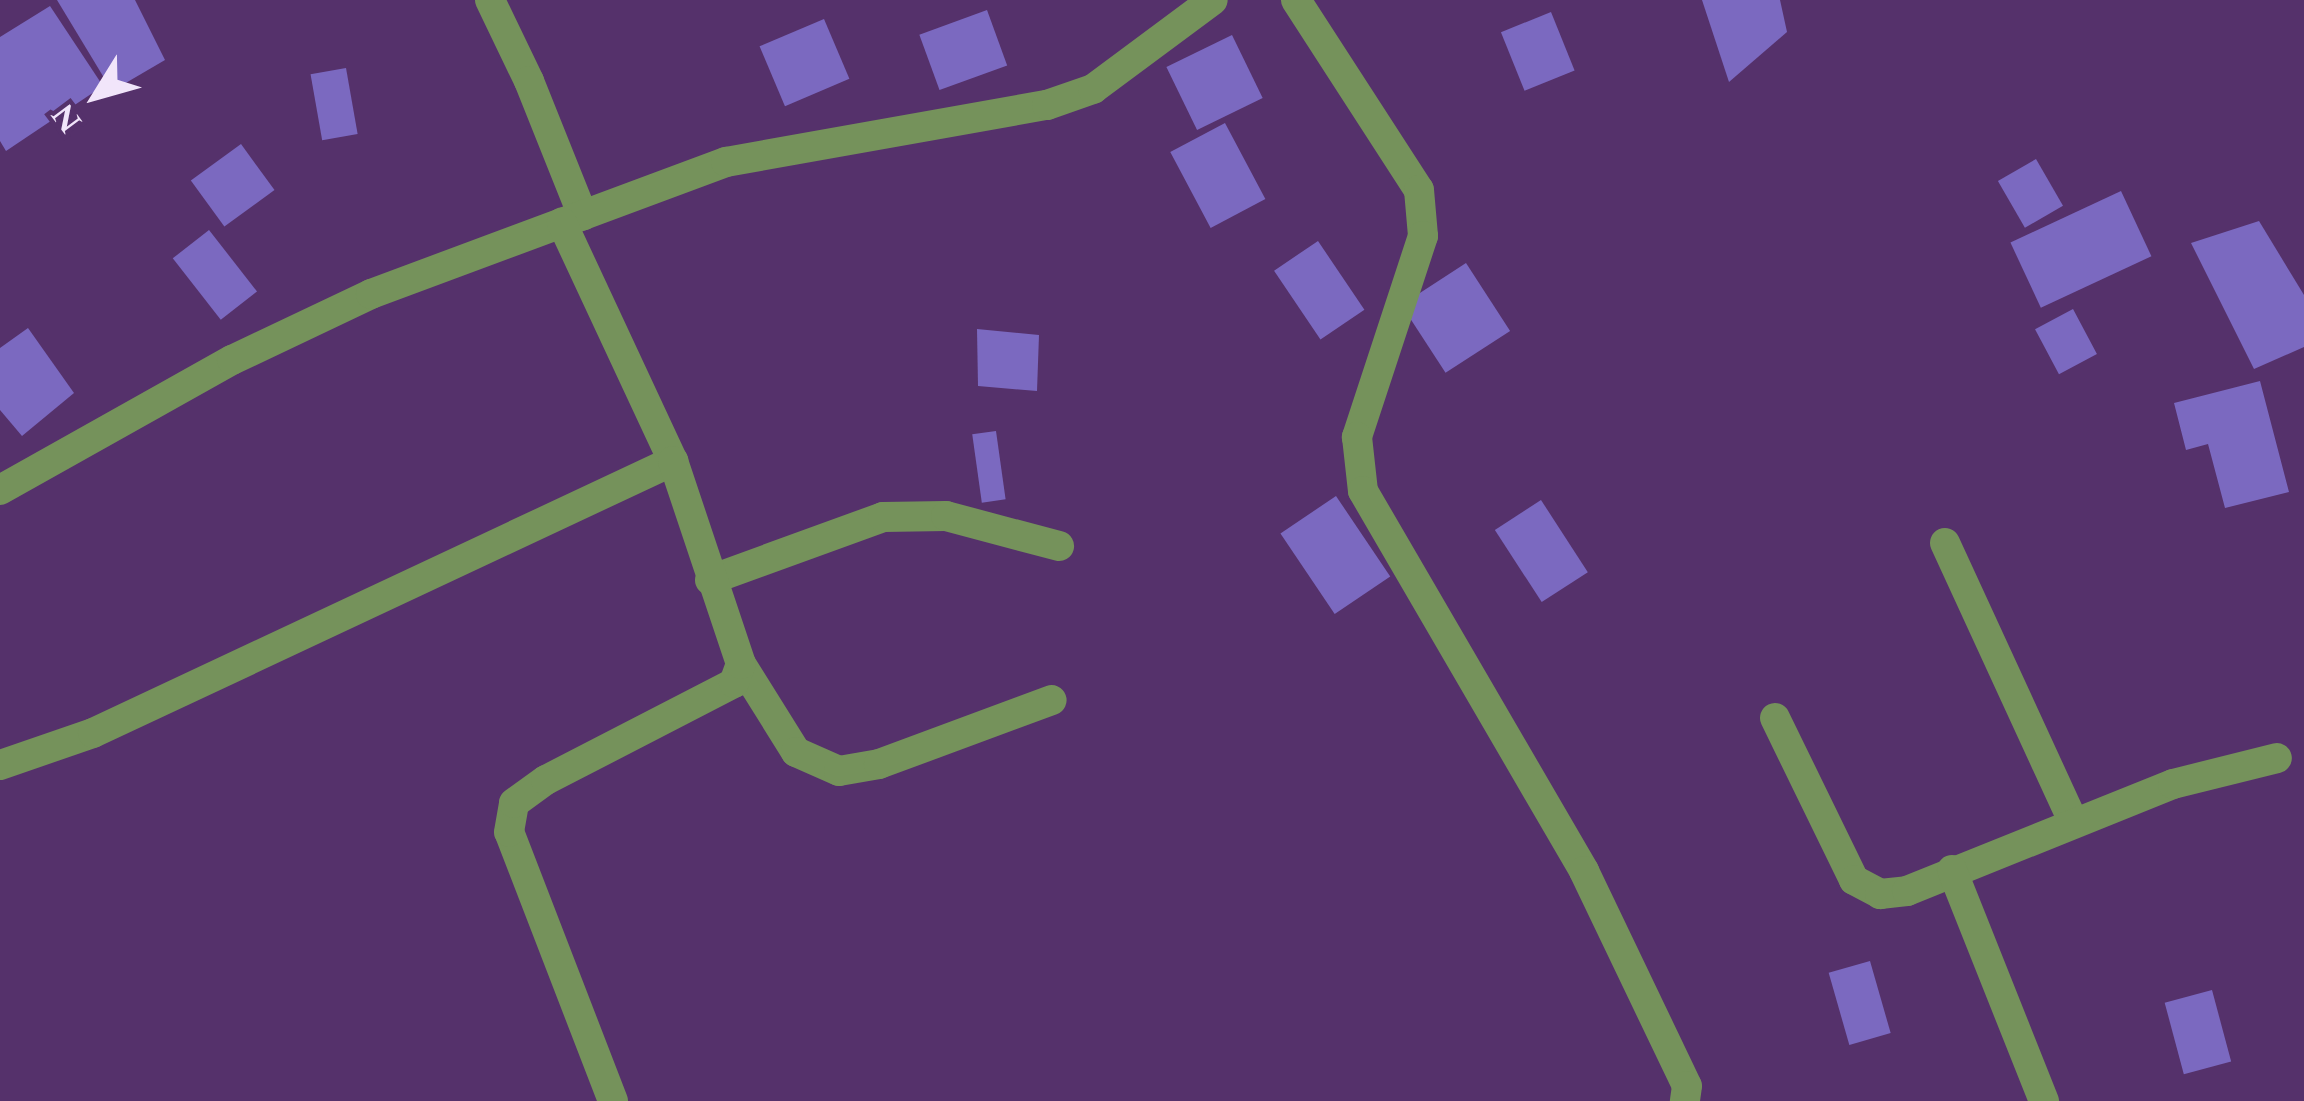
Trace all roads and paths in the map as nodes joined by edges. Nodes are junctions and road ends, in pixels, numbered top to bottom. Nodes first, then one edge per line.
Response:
1 (490, 0) edge
2 (1213, 0) edge
3 (1310, 4) edge
4 (573, 219) junction
5 (673, 461) junction
6 (0, 490) edge
7 (1946, 543) dead end
8 (1059, 546) dead end
9 (710, 580) junction
10 (740, 664) junction
11 (1052, 700) dead end
12 (1774, 718) dead end
13 (2277, 758) dead end
14 (0, 765) edge
15 (2073, 821) junction
16 (1952, 870) junction
17 (613, 1101) edge
18 (1685, 1101) edge
19 (2044, 1101) edge

1 - 4 street
2 - 4 street
3 - 18 street
4 - 5 street
4 - 6 street
5 - 9 street
5 - 14 street
7 - 15 street
8 - 9 street
9 - 10 street
10 - 11 street
10 - 17 street
12 - 16 street
13 - 15 street
15 - 16 street
16 - 19 street

